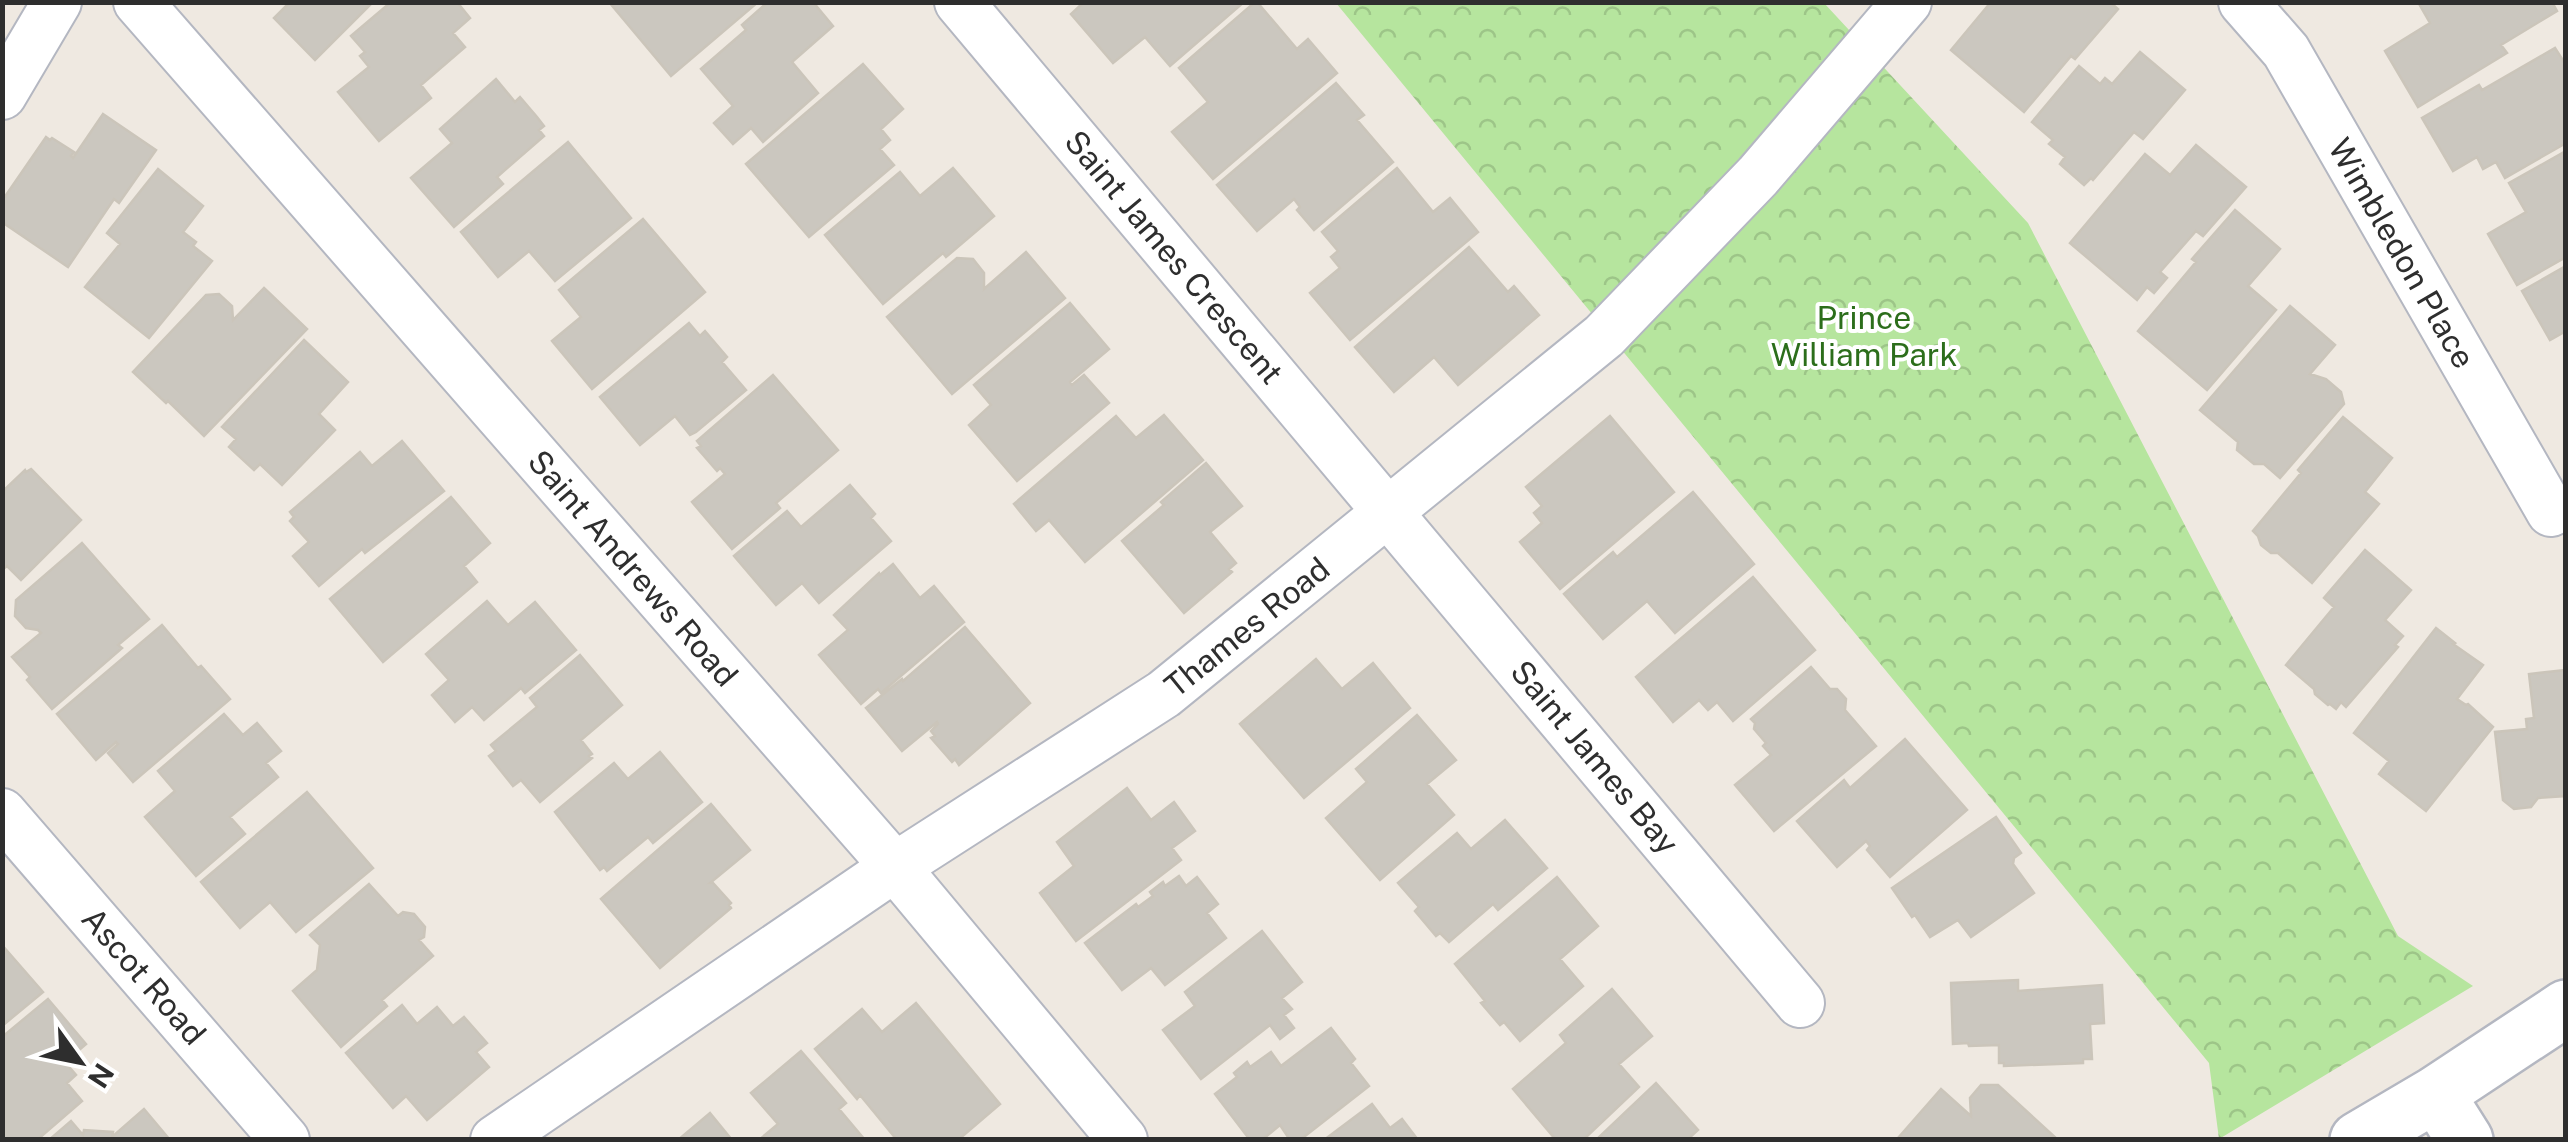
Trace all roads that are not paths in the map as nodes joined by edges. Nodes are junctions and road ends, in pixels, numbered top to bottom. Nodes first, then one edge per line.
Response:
1 (57, 2) edge
2 (138, 2) edge
3 (959, 2) edge
4 (1907, 2) edge
5 (2243, 2) edge
6 (2, 95) edge
7 (1389, 512) junction
8 (2551, 512) dead end
9 (2, 813) edge
10 (894, 867) junction
11 (1800, 1002) dead end
12 (2566, 1008) edge
13 (2436, 1094) junction
14 (285, 1140) edge
15 (495, 1140) edge
16 (1122, 1140) edge
17 (2358, 1140) edge
18 (2465, 1140) edge

1 - 6 street
2 - 10 street, Saint Andrews Road
3 - 7 street, Saint James Crescent
4 - 7 street, Thames Road
5 - 8 street, Wimbledon Place
7 - 10 street, Thames Road
7 - 11 street, Saint James Bay
9 - 14 street, Ascot Road
10 - 15 street, Thames Road
10 - 16 street, Saint Andrews Road
12 - 13 street
13 - 17 street
13 - 18 street

